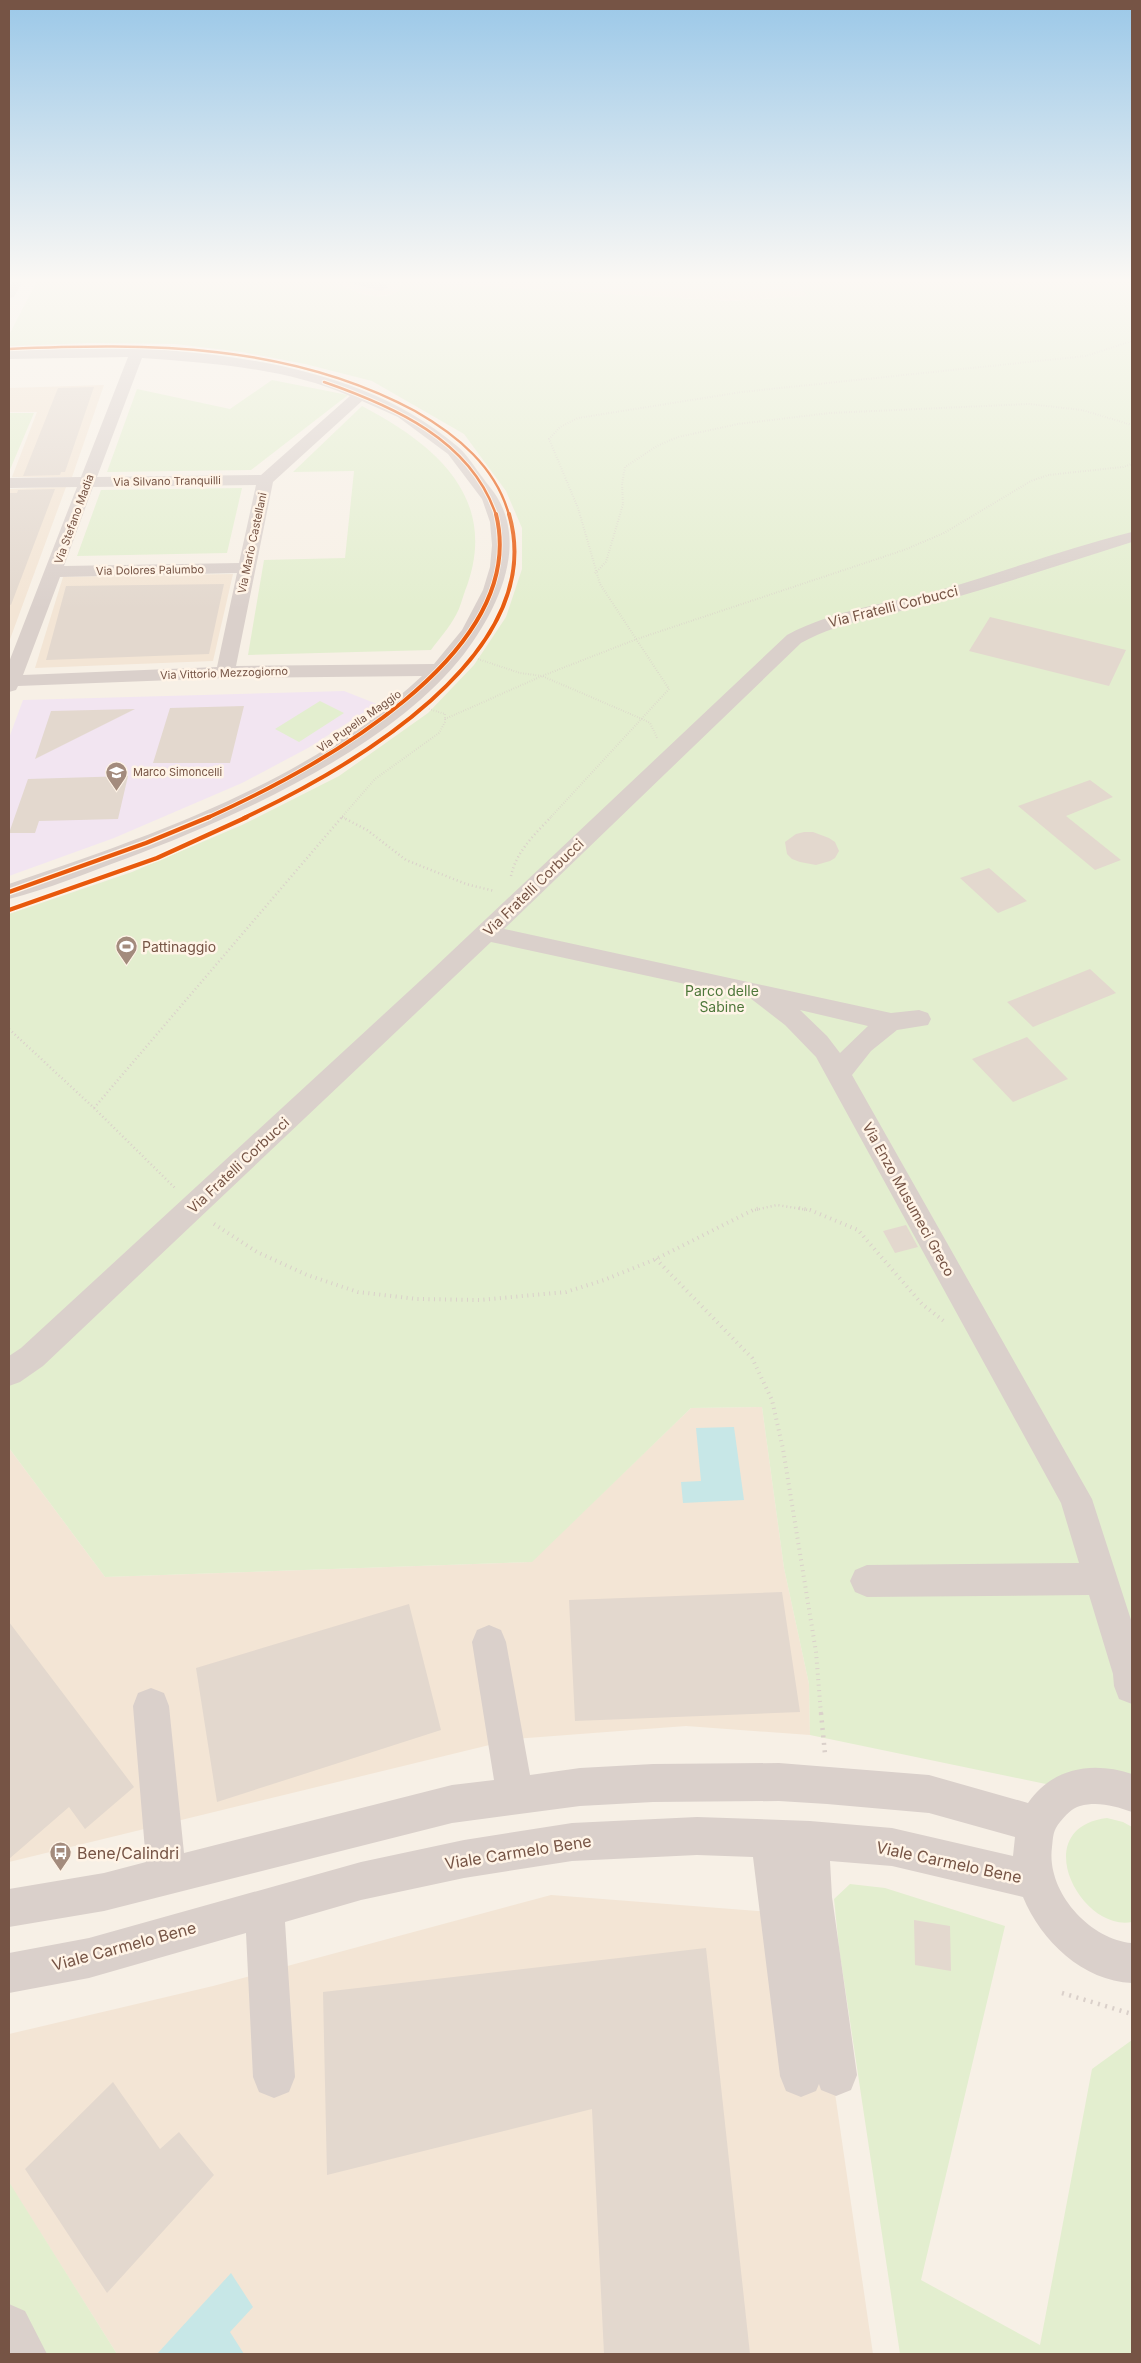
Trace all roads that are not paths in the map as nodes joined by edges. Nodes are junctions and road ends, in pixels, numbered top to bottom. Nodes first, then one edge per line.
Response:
1 (123, 389) edge
2 (343, 389) edge
3 (360, 395) junction
4 (265, 480) junction
5 (88, 482) junction
6 (9, 483) edge
7 (1132, 537) edge
8 (246, 568) junction
9 (54, 572) junction
10 (439, 670) junction
11 (225, 672) junction
12 (9, 683) edge
13 (9, 892) edge
14 (486, 932) junction
15 (757, 991) junction
16 (919, 1019) dead end
17 (892, 1022) junction
18 (839, 1074) junction
19 (9, 1373) edge
20 (1101, 1579) junction
21 (867, 1581) dead end
22 (489, 1642) dead end
23 (1132, 1686) edge
24 (151, 1706) dead end
25 (1132, 1793) edge
26 (515, 1795) junction
27 (1037, 1824) junction
28 (770, 1839) junction
29 (810, 1840) junction
30 (167, 1876) junction
31 (1036, 1881) junction
32 (9, 1908) edge
33 (264, 1908) junction
34 (1132, 1963) edge
35 (9, 1973) edge
36 (274, 2077) dead end
37 (9, 2327) edge
38 (24, 2354) edge

1 - 5 street, Via Stefano Madia
2 - 3 street, Via Pupella Maggio
3 - 4 street, Via Mario Castellani
3 - 10 street, Via Pupella Maggio
4 - 5 street, Via Silvano Tranquilli
4 - 8 street, Via Mario Castellani
5 - 6 street, Via Silvano Tranquilli
5 - 9 street, Via Stefano Madia
7 - 14 street, Via Fratelli Corbucci
8 - 9 street, Via Dolores Palumbo
8 - 11 street, Via Mario Castellani
9 - 12 street, Via Stefano Madia
10 - 11 street, Via Vittorio Mezzogiorno
10 - 13 street, Via Pupella Maggio
11 - 12 street, Via Vittorio Mezzogiorno
14 - 15 street, Via Enzo Musumeci Greco
14 - 19 street, Via Fratelli Corbucci
15 - 17 street
15 - 18 street, Via Enzo Musumeci Greco
16 - 17 street
17 - 18 street
18 - 20 street, Via Enzo Musumeci Greco
20 - 21 street
20 - 23 street, Via Enzo Musumeci Greco
22 - 26 street
24 - 30 street
25 - 27 street
26 - 27 street
26 - 30 street
27 - 31 street
28 - 29 street, Viale Carmelo Bene
28 - 29 street
28 - 33 street, Viale Carmelo Bene
29 - 31 street, Viale Carmelo Bene
30 - 32 street
31 - 34 street
33 - 35 street, Viale Carmelo Bene
33 - 36 street
37 - 38 street

